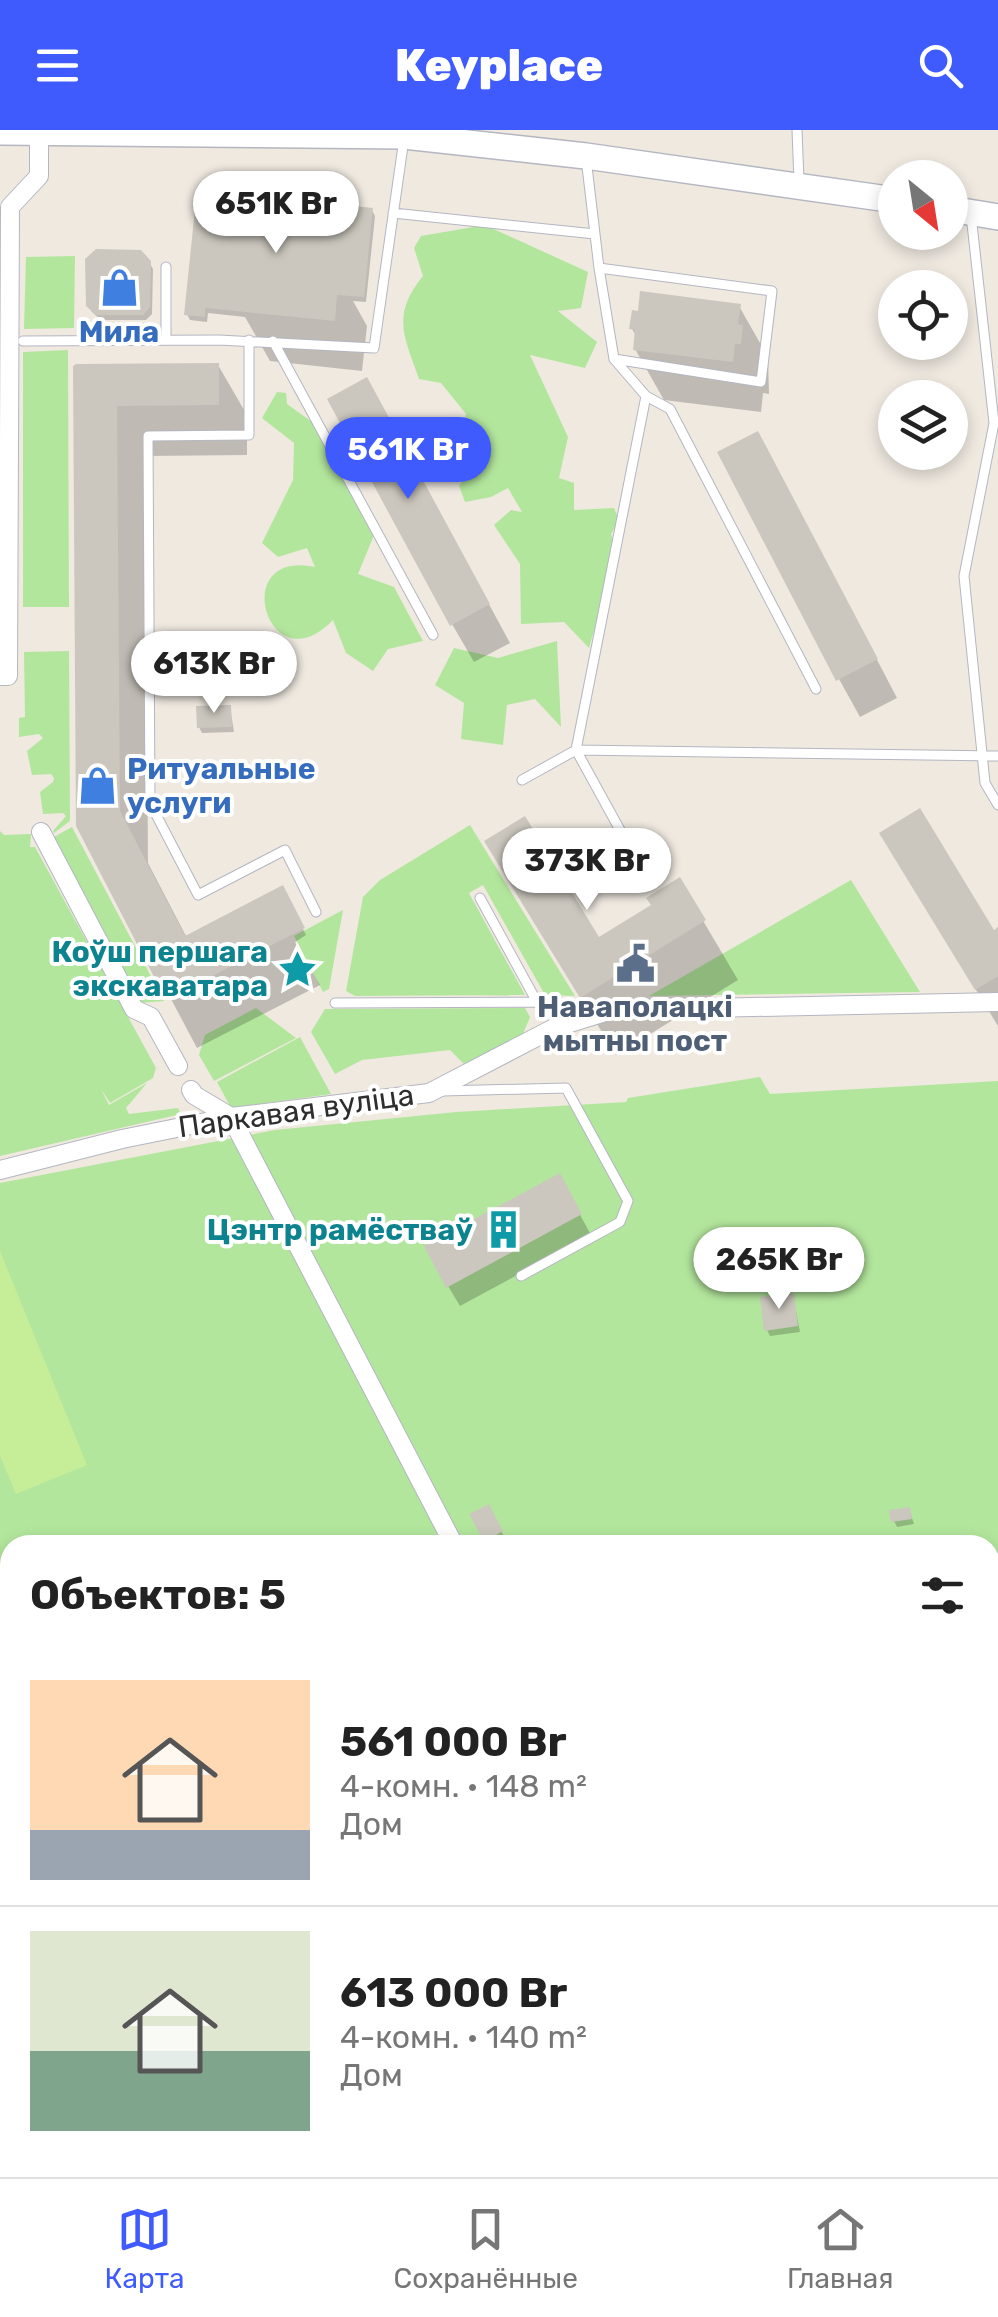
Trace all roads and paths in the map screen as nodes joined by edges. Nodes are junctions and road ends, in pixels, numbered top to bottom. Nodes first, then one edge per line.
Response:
1 (797, 130) edge
2 (0, 132) edge
3 (39, 132) edge
4 (404, 136) junction
5 (586, 156) junction
6 (799, 184) junction
7 (878, 197) edge
8 (968, 212) edge
9 (393, 213) junction
10 (998, 217) edge
11 (595, 234) junction
12 (968, 247) edge
13 (166, 267) dead end
14 (599, 268) junction
15 (986, 328) junction
16 (998, 329) edge
17 (166, 340) junction
18 (249, 340) junction
19 (23, 341) dead end
20 (273, 341) junction
21 (614, 359) junction
22 (646, 396) junction
23 (996, 423) edge
24 (433, 635) dead end
25 (0, 676) edge
26 (816, 688) dead end
27 (576, 750) junction
28 (984, 755) junction
29 (998, 756) edge
30 (522, 780) dead end
31 (998, 805) edge
32 (42, 832) dead end
33 (642, 870) dead end
34 (480, 898) dead end
35 (316, 912) dead end
36 (334, 1002) dead end
37 (537, 1002) junction
38 (998, 1002) edge
39 (612, 1010) junction
40 (178, 1066) dead end
41 (191, 1090) dead end
42 (429, 1092) junction
43 (231, 1117) junction
44 (0, 1170) edge
45 (521, 1276) dead end
46 (449, 1535) edge

1 - 6 lane
2 - 3 main road
3 - 4 main road
3 - 25 street
4 - 5 main road
4 - 9 lane
5 - 6 main road
5 - 11 lane
6 - 7 main road
8 - 10 main road
9 - 11 lane
9 - 20 lane
11 - 14 lane
12 - 15 lane
13 - 17 lane
14 - 21 lane
14 - 21 lane
15 - 16 lane
15 - 23 lane
17 - 18 lane
17 - 19 lane
18 - 20 lane
18 - 35 lane
20 - 24 lane
21 - 22 lane
22 - 26 lane
22 - 27 lane
23 - 28 lane
27 - 28 lane
27 - 30 lane
27 - 33 lane
28 - 29 lane
28 - 31 lane
32 - 40 street
34 - 37 lane
36 - 37 lane
37 - 39 lane
38 - 39 street, Паркавая вуліца
39 - 42 street, Паркавая вуліца
41 - 43 street
42 - 43 street, Паркавая вуліца
42 - 45 lane
43 - 44 street, Паркавая вуліца
43 - 46 street

